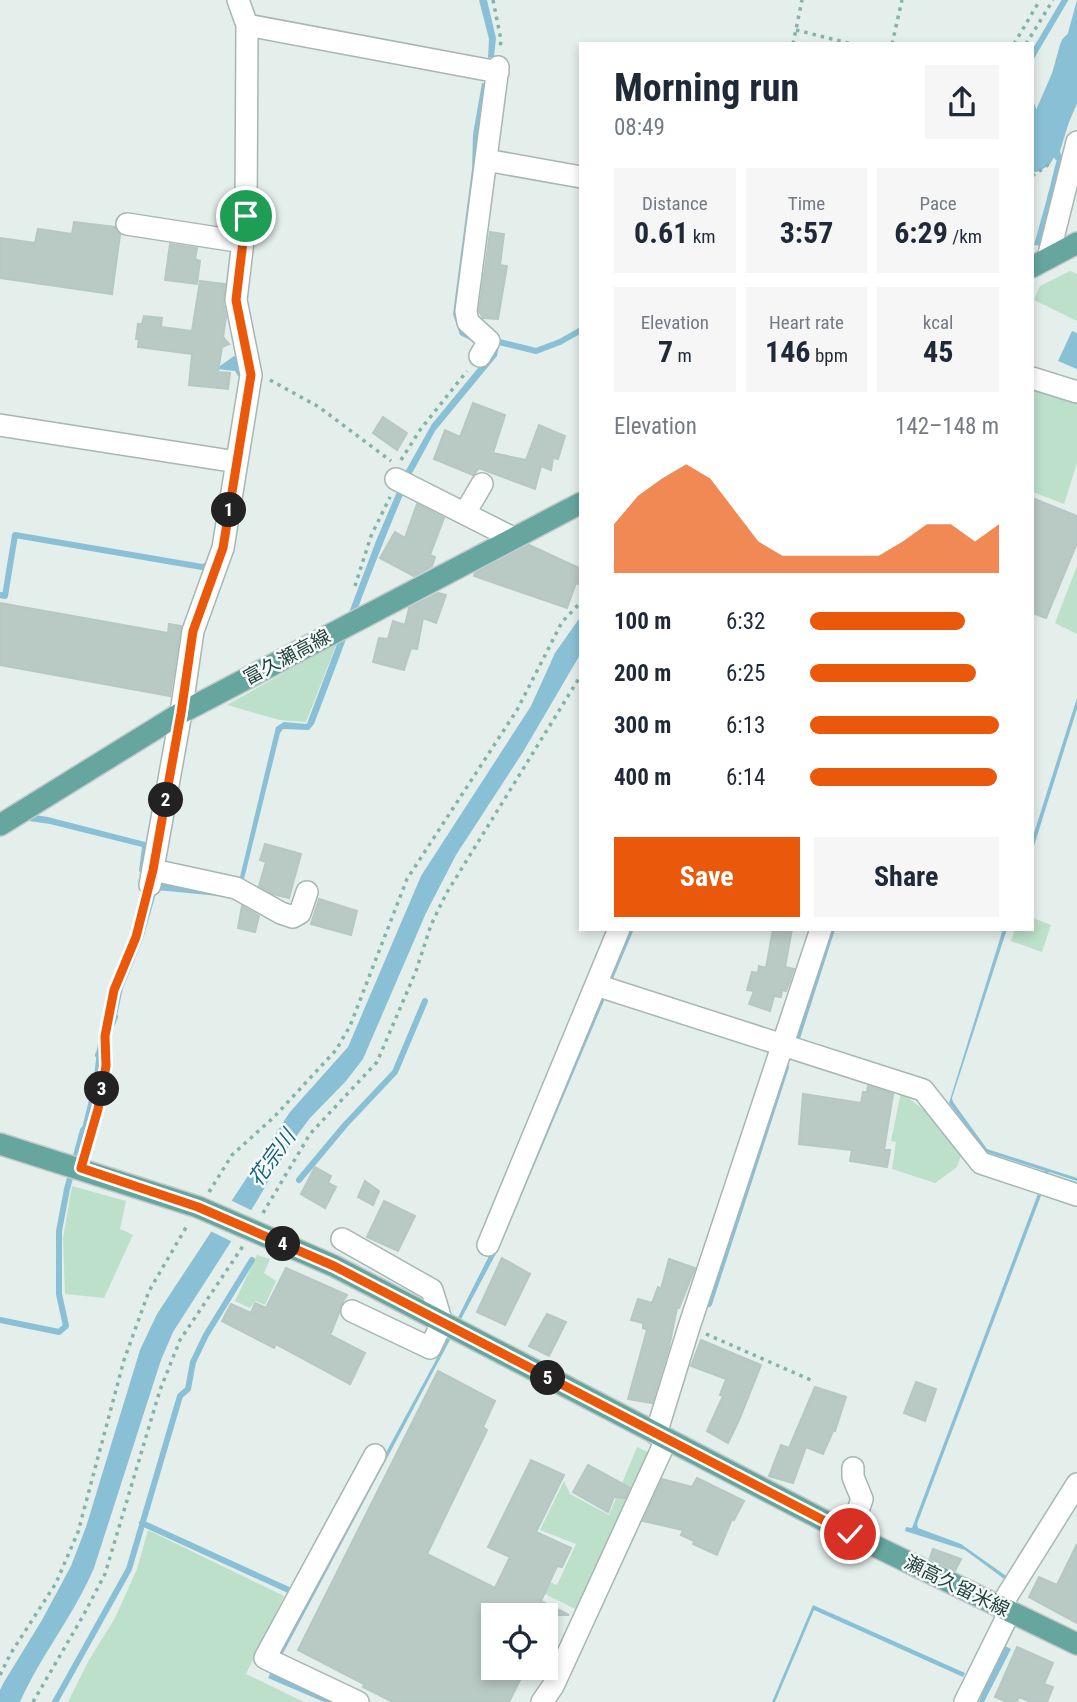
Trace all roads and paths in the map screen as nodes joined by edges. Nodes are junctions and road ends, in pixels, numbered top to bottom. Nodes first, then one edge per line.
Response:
1 (238, 0) edge
2 (493, 0) edge
3 (802, 0) edge
4 (902, 0) edge
5 (1040, 0) edge
6 (1053, 0) edge
7 (247, 25) junction
8 (796, 30) junction
9 (793, 42) edge
10 (844, 42) edge
11 (892, 42) edge
12 (1015, 42) edge
13 (1027, 42) edge
14 (498, 70) junction
15 (1077, 142) edge
16 (486, 160) junction
17 (579, 177) edge
18 (128, 224) dead end
19 (243, 242) junction
20 (1077, 243) edge
21 (1036, 265) edge
22 (480, 356) dead end
23 (251, 375) junction
24 (1034, 379) edge
25 (1077, 392) edge
26 (0, 425) edge
27 (237, 462) junction
28 (396, 473) joint
29 (482, 484) dead end
30 (579, 504) edge
31 (465, 513) junction
32 (513, 538) junction
33 (579, 604) edge
34 (579, 678) edge
35 (181, 713) junction
36 (0, 825) edge
37 (152, 878) junction
38 (307, 892) dead end
39 (618, 931) edge
40 (820, 931) edge
41 (596, 985) junction
42 (783, 1044) junction
43 (0, 1144) edge
44 (81, 1168) junction
45 (1077, 1195) edge
46 (205, 1210) junction
47 (250, 1230) junction
48 (342, 1239) dead end
49 (488, 1245) dead end
50 (352, 1311) dead end
51 (442, 1323) junction
52 (689, 1327) junction
53 (813, 1381) dead end
54 (661, 1437) junction
55 (375, 1455) dead end
56 (853, 1468) dead end
57 (1077, 1484) edge
58 (850, 1534) junction
59 (1005, 1609) junction
60 (1077, 1644) edge
61 (0, 1675) edge
62 (33, 1702) edge
63 (358, 1702) edge
64 (542, 1702) edge
65 (965, 1702) edge

1 - 7 street
2 - 14 path
3 - 8 path
4 - 11 path
5 - 12 path
6 - 13 path
7 - 14 street
7 - 19 street
8 - 9 path
8 - 10 path
14 - 16 street
15 - 21 street
16 - 17 street
16 - 22 street
18 - 19 street
19 - 23 street
20 - 21 main road
23 - 27 street
23 - 28 path
24 - 25 street
26 - 27 street
27 - 35 street
28 - 31 street
29 - 31 street
30 - 32 main road, 富久瀬高線
31 - 32 street
32 - 35 main road, 富久瀬高線
33 - 46 path
34 - 47 path
35 - 36 main road, 富久瀬高線
35 - 37 street
37 - 38 street
37 - 44 path
39 - 41 street
40 - 42 street
41 - 42 street
41 - 49 street
42 - 45 street
42 - 52 street
43 - 44 main road, 瀬高久留米線
44 - 46 main road, 瀬高久留米線
46 - 47 main road, 瀬高久留米線
46 - 61 path
47 - 51 main road, 瀬高久留米線
47 - 62 path
48 - 51 street
50 - 51 street
51 - 54 main road, 瀬高久留米線
52 - 53 path
52 - 54 street
54 - 58 main road, 瀬高久留米線
54 - 64 street
55 - 63 street
56 - 58 street
57 - 59 street
58 - 59 main road, 瀬高久留米線
59 - 60 main road, 瀬高久留米線
59 - 65 street

